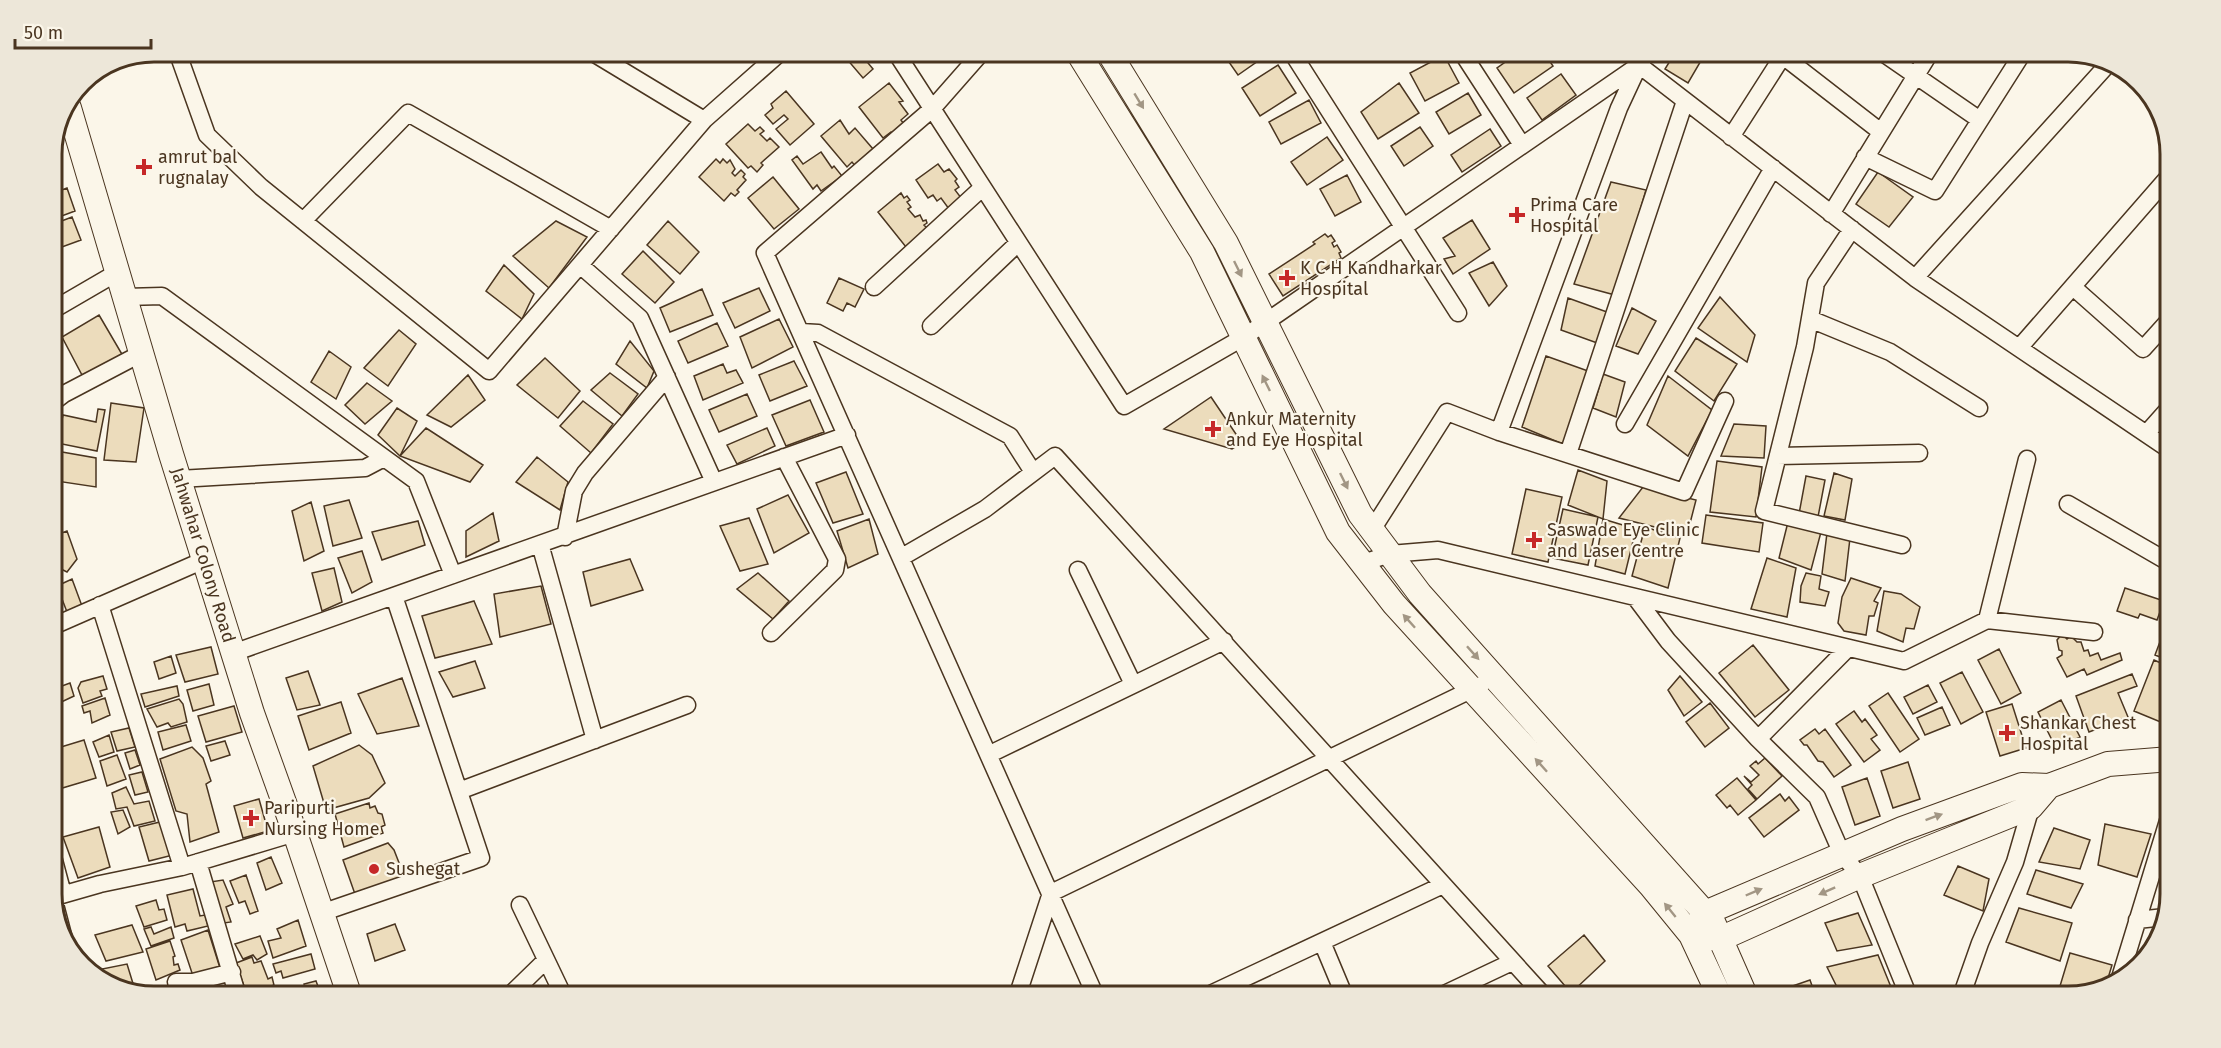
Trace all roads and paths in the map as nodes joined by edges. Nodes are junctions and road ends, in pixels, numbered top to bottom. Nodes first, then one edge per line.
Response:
1 (181, 61) edge
2 (607, 61) edge
3 (771, 61) edge
4 (901, 61) edge
5 (974, 61) edge
6 (1083, 61) edge
7 (1114, 61) edge
8 (1297, 61) edge
9 (1468, 61) edge
10 (1636, 61) edge
11 (1642, 61) edge
12 (1780, 61) edge
13 (1795, 61) edge
14 (1893, 61) edge
15 (1924, 61) edge
16 (2018, 61) edge
17 (1639, 65) junction
18 (2103, 70) edge
19 (1915, 77) junction
20 (1685, 101) junction
21 (932, 110) junction
22 (71, 114) edge
23 (704, 120) junction
24 (1980, 120) junction
25 (1881, 132) junction
26 (1731, 137) junction
27 (1522, 144) junction
28 (1865, 157) junction
29 (1773, 168) junction
30 (982, 188) junction
31 (2159, 188) edge
32 (1831, 214) junction
33 (303, 221) junction
34 (1402, 227) junction
35 (611, 229) junction
36 (1852, 229) junction
37 (1018, 243) junction
38 (580, 264) junction
39 (117, 272) junction
40 (1915, 278) junction
41 (874, 287) dead end
42 (2073, 287) junction
43 (125, 297) junction
44 (62, 304) edge
45 (1458, 313) dead end
46 (1810, 319) junction
47 (1265, 322) junction
48 (931, 326) dead end
49 (2159, 331) edge
50 (801, 332) junction
51 (1244, 337) junction
52 (2019, 348) junction
53 (142, 353) junction
54 (667, 377) junction
55 (62, 396) edge
56 (1725, 401) dead end
57 (1979, 408) dead end
58 (2159, 419) edge
59 (1625, 424) dead end
60 (1499, 432) junction
61 (847, 435) junction
62 (2146, 435) junction
63 (2159, 443) edge
64 (1919, 453) dead end
65 (1568, 454) junction
66 (1778, 456) junction
67 (784, 457) junction
68 (384, 458) junction
69 (2026, 459) dead end
70 (1033, 472) junction
71 (179, 478) junction
72 (714, 482) junction
73 (2068, 504) dead end
74 (1372, 530) junction
75 (565, 537) junction
76 (540, 544) junction
77 (1902, 545) dead end
78 (1389, 554) junction
79 (902, 557) junction
80 (2160, 557) edge
81 (204, 560) junction
82 (1363, 563) junction
83 (1078, 570) dead end
84 (453, 575) junction
85 (394, 596) junction
86 (1635, 597) junction
87 (100, 605) junction
88 (1988, 620) junction
89 (62, 622) edge
90 (2094, 632) dead end
91 (771, 633) dead end
92 (1224, 641) junction
93 (1848, 648) junction
94 (233, 653) junction
95 (1495, 678) junction
96 (1133, 684) junction
97 (1472, 689) junction
98 (687, 705) dead end
99 (1758, 739) junction
100 (595, 740) junction
101 (990, 754) junction
102 (1330, 759) junction
103 (2160, 760) edge
104 (459, 791) junction
105 (2026, 796) junction
106 (295, 833) junction
107 (2160, 846) edge
108 (1842, 854) junction
109 (190, 865) junction
110 (1860, 876) junction
111 (1443, 885) junction
112 (1051, 893) junction
113 (62, 895) edge
114 (520, 905) dead end
115 (1705, 913) junction
116 (321, 914) junction
117 (2156, 918) edge
118 (2137, 920) junction
119 (1691, 935) junction
120 (1720, 939) junction
121 (1322, 942) junction
122 (546, 960) junction
123 (1512, 962) junction
124 (2123, 968) edge
125 (232, 972) junction
126 (179, 986) edge
127 (235, 986) edge
128 (346, 986) edge
129 (519, 986) edge
130 (559, 986) edge
131 (1021, 986) edge
132 (1091, 986) edge
133 (1228, 986) edge
134 (1340, 986) edge
135 (1461, 986) edge
136 (1535, 986) edge
137 (1715, 986) edge
138 (1741, 986) edge
139 (1905, 986) edge
140 (1965, 986) edge

1 - 33 street
2 - 23 street
3 - 23 street
4 - 21 street
5 - 21 street
6 - 51 street
7 -> 47 street
8 - 34 street
9 - 27 street
10 - 17 street
11 - 17 street
12 - 26 street
13 - 25 street
14 - 19 street
15 - 19 street
16 - 24 street
17 - 20 street
17 - 27 street
17 - 60 street
18 - 40 street
19 - 24 street
19 - 25 street
20 - 26 street
20 - 65 street
21 - 30 street
21 - 50 street
22 - 39 street, Jahwahar Colony Road
23 - 35 street
24 - 28 street
25 - 28 street
26 - 29 street
27 - 34 street
28 - 32 street
29 - 32 street
29 - 59 street
30 - 37 street
30 - 41 street
31 - 42 street
32 - 36 street
33 - 35 street
33 - 38 street
34 - 45 street
34 - 47 street
35 - 38 street
36 - 40 street
36 - 46 street
37 - 48 street
37 - 51 street
38 - 54 street
39 - 43 street, Jahwahar Colony Road
39 - 44 street
40 - 52 street
42 - 49 street
42 - 52 street
43 - 53 street, Jahwahar Colony Road
43 - 68 street
46 - 57 street
46 - 66 street
47 - 51 street
47 -> 74 street
50 - 61 street
50 - 70 street
82 -> 51 street
52 - 62 street
53 - 55 street
53 - 71 street, Jahwahar Colony Road
54 - 72 street
54 - 75 street
56 - 65 street
58 - 62 street
60 - 65 street
60 - 74 street
61 - 67 street
61 - 79 street
62 - 63 street
64 - 66 street
66 - 77 street
67 - 72 street
67 - 91 street
68 - 71 street
68 - 84 street
69 - 88 street
70 - 79 street
70 - 92 street
71 - 81 street, Jahwahar Colony Road
72 - 75 street
73 - 80 street
74 - 78 street
75 - 76 street
76 - 84 street
76 - 100 street
78 - 82 street
78 - 86 street
78 -> 95 street
79 - 101 street
81 - 87 street
81 - 94 street, Jahwahar Colony Road
97 -> 82 street
83 - 96 street
84 - 85 street
85 - 94 street
85 - 104 street
86 - 93 street
86 - 99 street
87 - 89 street
87 - 109 street
88 - 90 street
88 - 93 street
92 - 96 street
92 - 102 street
93 - 99 street
94 - 106 street, Jahwahar Colony Road
95 - 97 street
95 - 115 street
96 - 101 street
97 - 102 street
119 -> 97 street
98 - 100 street
99 - 108 street
100 - 104 street
101 - 112 street
102 - 111 street
102 - 112 street
103 - 105 street
104 - 116 street
108 -> 105 street
105 - 110 street
105 - 140 street
106 - 109 street
106 - 116 street, Jahwahar Colony Road
107 - 118 street
108 - 110 street
115 -> 108 street
109 - 113 street
109 - 125 street
110 -> 120 street
110 - 139 street
111 - 121 street
111 - 123 street
112 - 131 street
112 - 132 street
114 - 122 street
115 - 119 street
115 - 120 street
116 - 128 street, Jahwahar Colony Road
117 - 118 street
118 - 124 street
119 - 120 street
119 - 137 street
120 - 138 street
121 - 133 street
121 - 134 street
122 - 129 street
122 - 130 street
123 - 135 street
123 - 136 street
125 - 126 street
125 - 127 street

